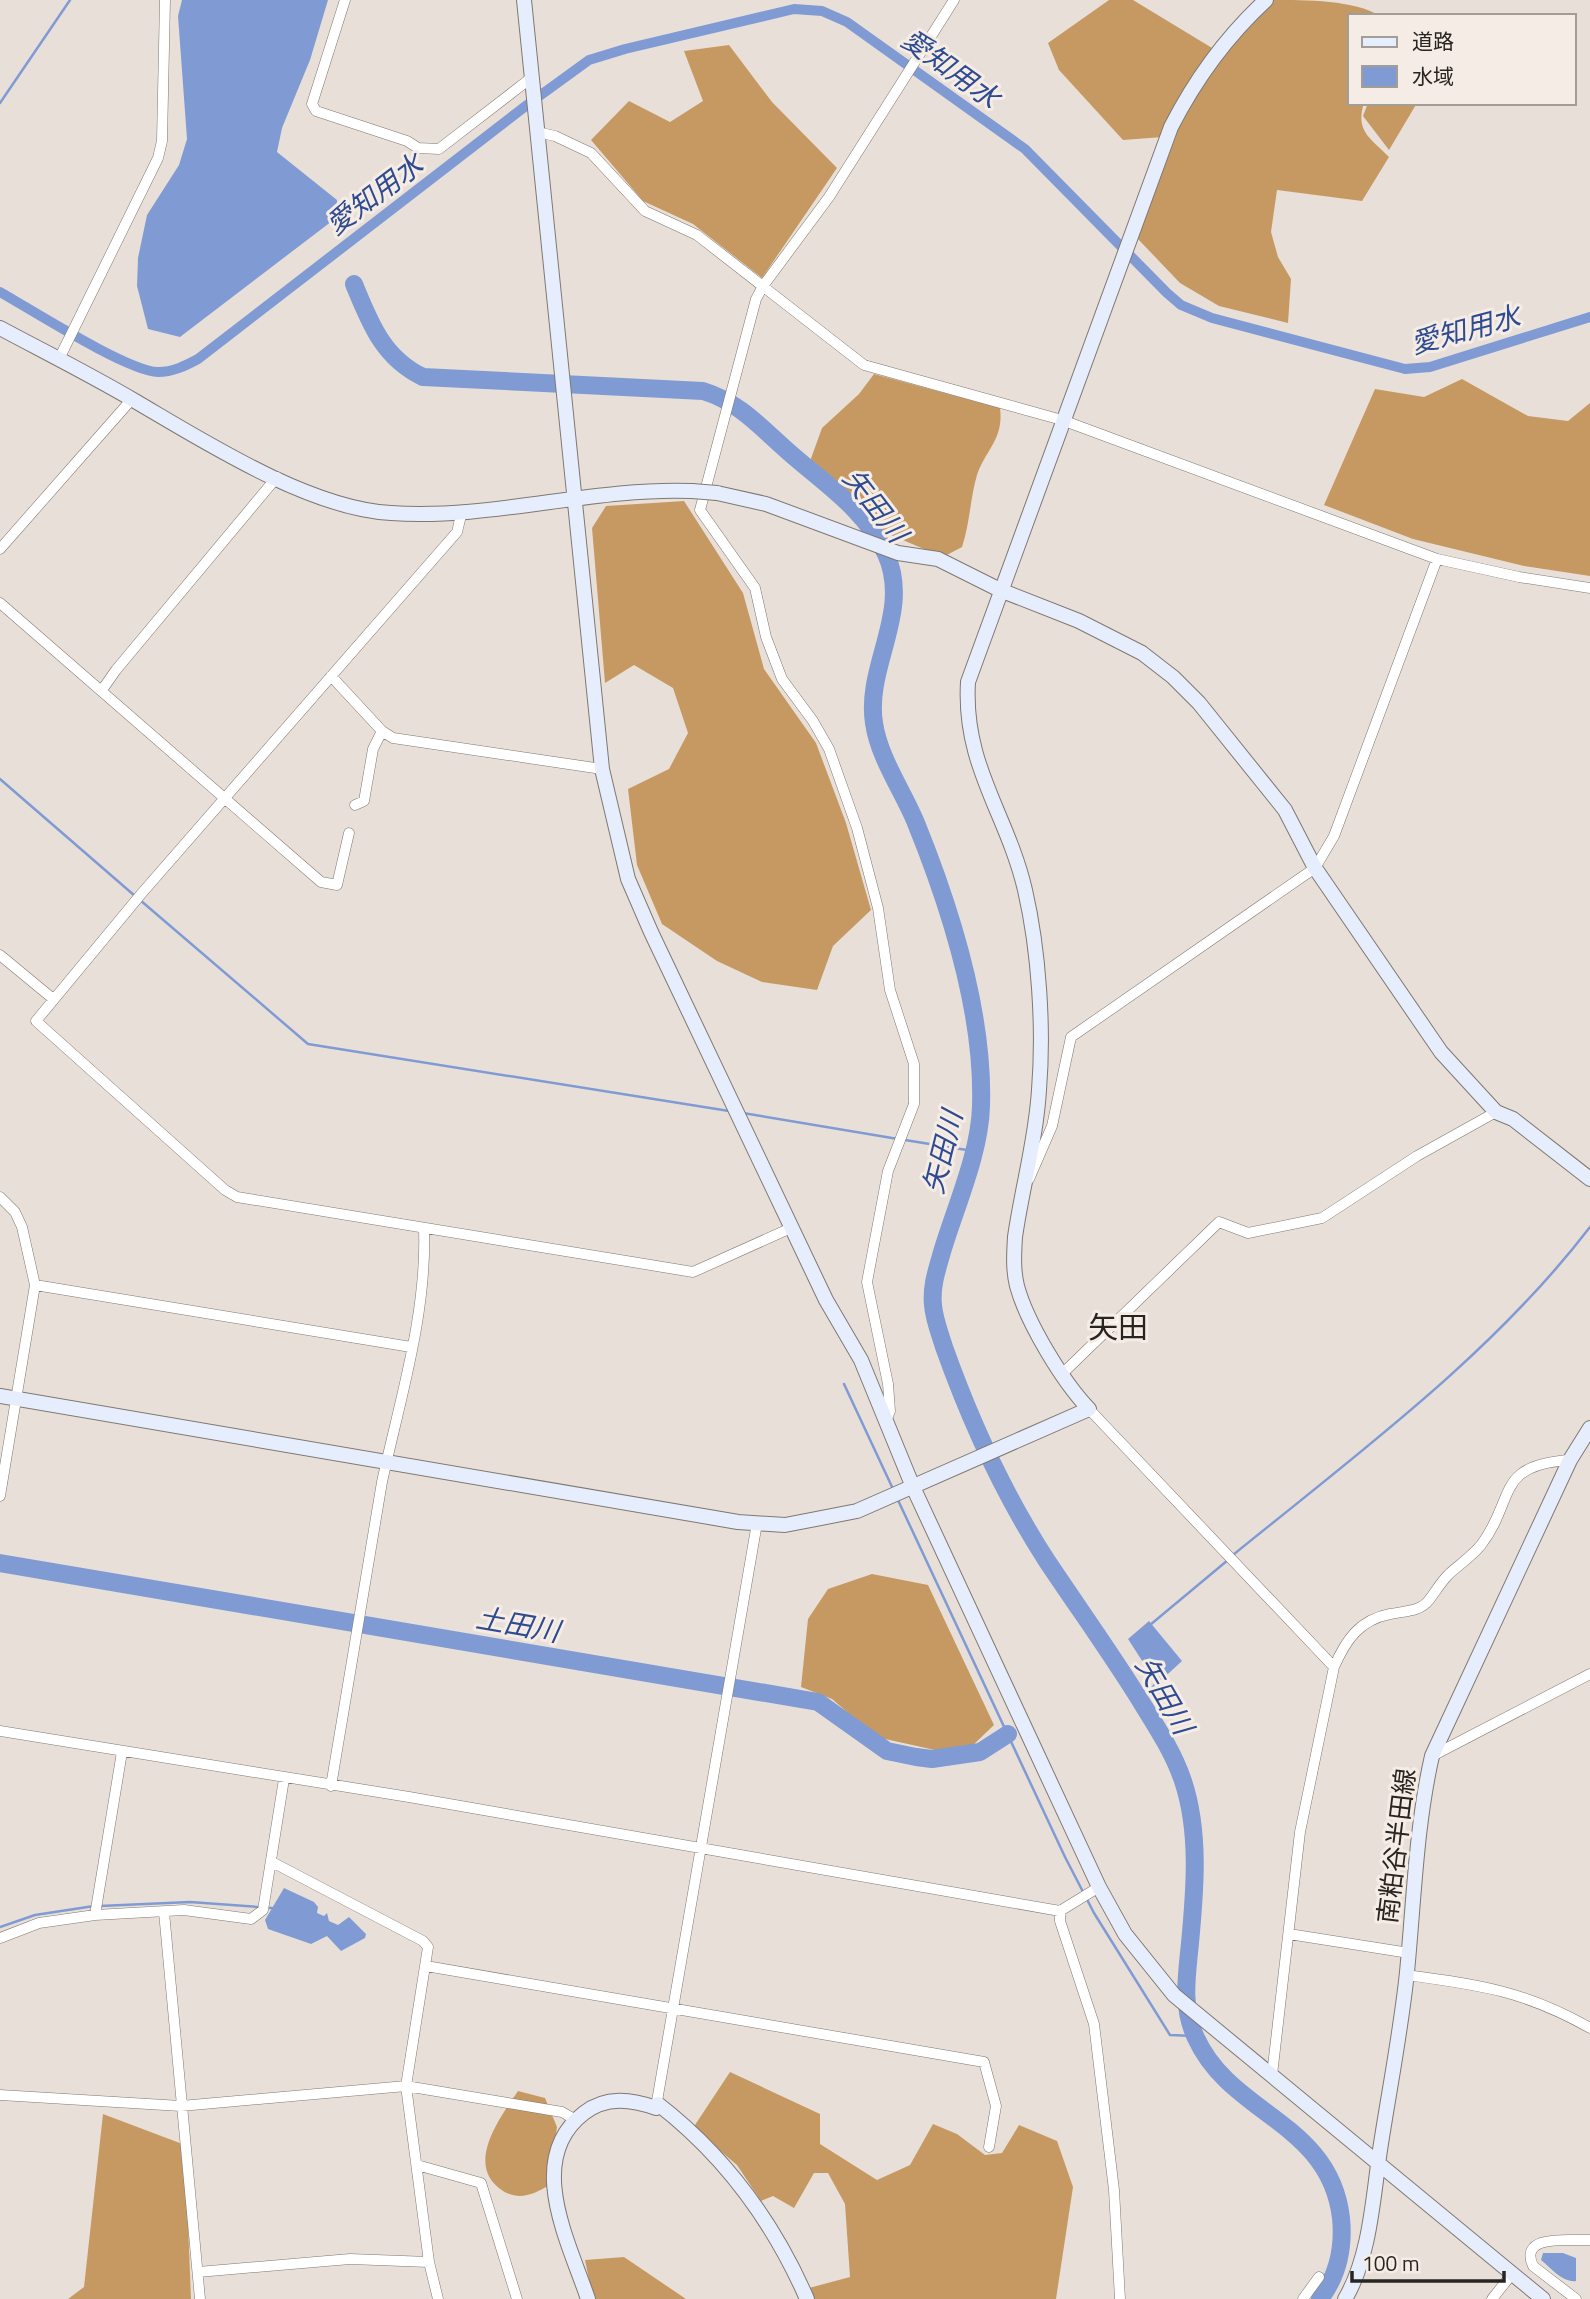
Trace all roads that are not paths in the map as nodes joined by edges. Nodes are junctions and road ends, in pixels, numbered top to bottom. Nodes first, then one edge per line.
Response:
1 (165, 0) edge
2 (345, 0) edge
3 (524, 0) edge
4 (954, 0) edge
5 (1266, 0) edge
6 (532, 83) junction
7 (537, 132) junction
8 (763, 286) junction
9 (0, 328) edge
10 (59, 359) junction
11 (132, 399) junction
12 (1062, 420) junction
13 (277, 477) junction
14 (575, 498) junction
15 (462, 511) junction
16 (0, 549) edge
17 (1437, 559) junction
18 (1590, 588) edge
19 (1000, 590) junction
20 (0, 603) edge
21 (331, 676) junction
22 (102, 690) junction
23 (382, 731) junction
24 (602, 769) junction
25 (225, 799) junction
26 (355, 805) dead end
27 (349, 833) dead end
28 (1315, 868) junction
29 (0, 955) edge
30 (52, 998) junction
31 (1496, 1112) junction
32 (1590, 1179) edge
33 (1024, 1181) junction
34 (0, 1197) edge
35 (791, 1228) junction
36 (424, 1229) junction
37 (35, 1285) junction
38 (411, 1347) junction
39 (1063, 1373) junction
40 (7, 1397) edge
41 (1089, 1409) junction
42 (886, 1422) junction
43 (1590, 1428) edge
44 (1570, 1460) junction
45 (386, 1461) junction
46 (913, 1487) junction
47 (0, 1496) edge
48 (757, 1523) junction
49 (1334, 1667) junction
50 (1590, 1674) edge
51 (0, 1731) edge
52 (121, 1752) junction
53 (1432, 1756) junction
54 (284, 1779) junction
55 (331, 1786) junction
56 (702, 1850) junction
57 (272, 1862) junction
58 (1099, 1888) junction
59 (1060, 1911) junction
60 (164, 1912) junction
61 (95, 1915) junction
62 (1289, 1934) junction
63 (0, 1938) edge
64 (1409, 1953) junction
65 (426, 1966) junction
66 (1407, 1975) junction
67 (674, 2008) junction
68 (1590, 2028) edge
69 (1272, 2075) junction
70 (406, 2086) junction
71 (0, 2095) edge
72 (181, 2106) junction
73 (656, 2108) junction
74 (576, 2120) junction
75 (989, 2147) dead end
76 (1378, 2164) junction
77 (417, 2165) junction
78 (1590, 2240) edge
79 (429, 2262) junction
80 (198, 2272) junction
81 (1512, 2274) junction
82 (1319, 2277) dead end
83 (201, 2299) edge
84 (438, 2299) edge
85 (517, 2299) edge
86 (588, 2299) edge
87 (807, 2299) edge
88 (1121, 2299) edge
89 (1303, 2299) edge
90 (1345, 2299) edge
91 (1492, 2299) edge
92 (1543, 2299) edge
93 (1576, 2299) edge

1 - 10 street
2 - 6 street
3 - 6 street
4 - 8 street
5 - 12 street
6 - 7 street
7 - 8 street
7 - 14 street
8 - 12 street
8 - 42 street
9 - 10 street
10 - 11 street
11 - 13 street
11 - 16 street
12 - 17 street
12 - 19 street
13 - 15 street
13 - 22 street
14 - 15 street
14 - 19 street, bridge
14 - 24 street
15 - 21 street
17 - 18 street
17 - 28 street
19 - 28 street
19 - 33 street
20 - 22 street
21 - 23 street
21 - 25 street
22 - 25 street
23 - 24 street
23 - 26 street
24 - 35 street
25 - 27 street
25 - 30 street
28 - 31 street
28 - 33 street
29 - 30 street
30 - 36 street
31 - 32 street
31 - 39 street
33 - 39 street
34 - 37 street
35 - 36 street
35 - 42 street
36 - 38 street
37 - 38 street
37 - 40 street
38 - 45 street
39 - 41 street
40 - 45 street
40 - 47 street
41 - 46 street
41 - 49 street
42 - 46 street
43 - 44 street, 南粕谷半田線
44 - 49 street
44 - 53 street, 南粕谷半田線
45 - 48 street
45 - 55 street
46 - 48 street
46 - 58 street
48 - 56 street
49 - 62 street
50 - 53 street
51 - 52 street
52 - 54 street
52 - 61 street
53 - 64 street, 南粕谷半田線
54 - 55 street
54 - 57 street
55 - 56 street
56 - 59 street
56 - 67 street
57 - 60 street
57 - 65 street
58 - 59 street
58 - 69 street
59 - 88 street
60 - 61 street
60 - 72 street
61 - 63 street
62 - 64 street
62 - 69 street
64 - 66 street, 南粕谷半田線
65 - 67 street
65 - 70 street
66 - 68 street
66 - 76 street, 南粕谷半田線
67 - 73 street
67 - 75 street
69 - 76 street
70 - 72 street
70 - 74 street
70 - 77 street
71 - 72 street
72 - 80 street
73 - 74 street
73 - 87 street
74 - 86 street
76 - 81 street
76 - 90 street, 南粕谷半田線
77 - 79 street
77 - 85 street
78 - 93 street
79 - 80 street
79 - 84 street
80 - 83 street
81 - 91 street
81 - 92 street
82 - 89 street

